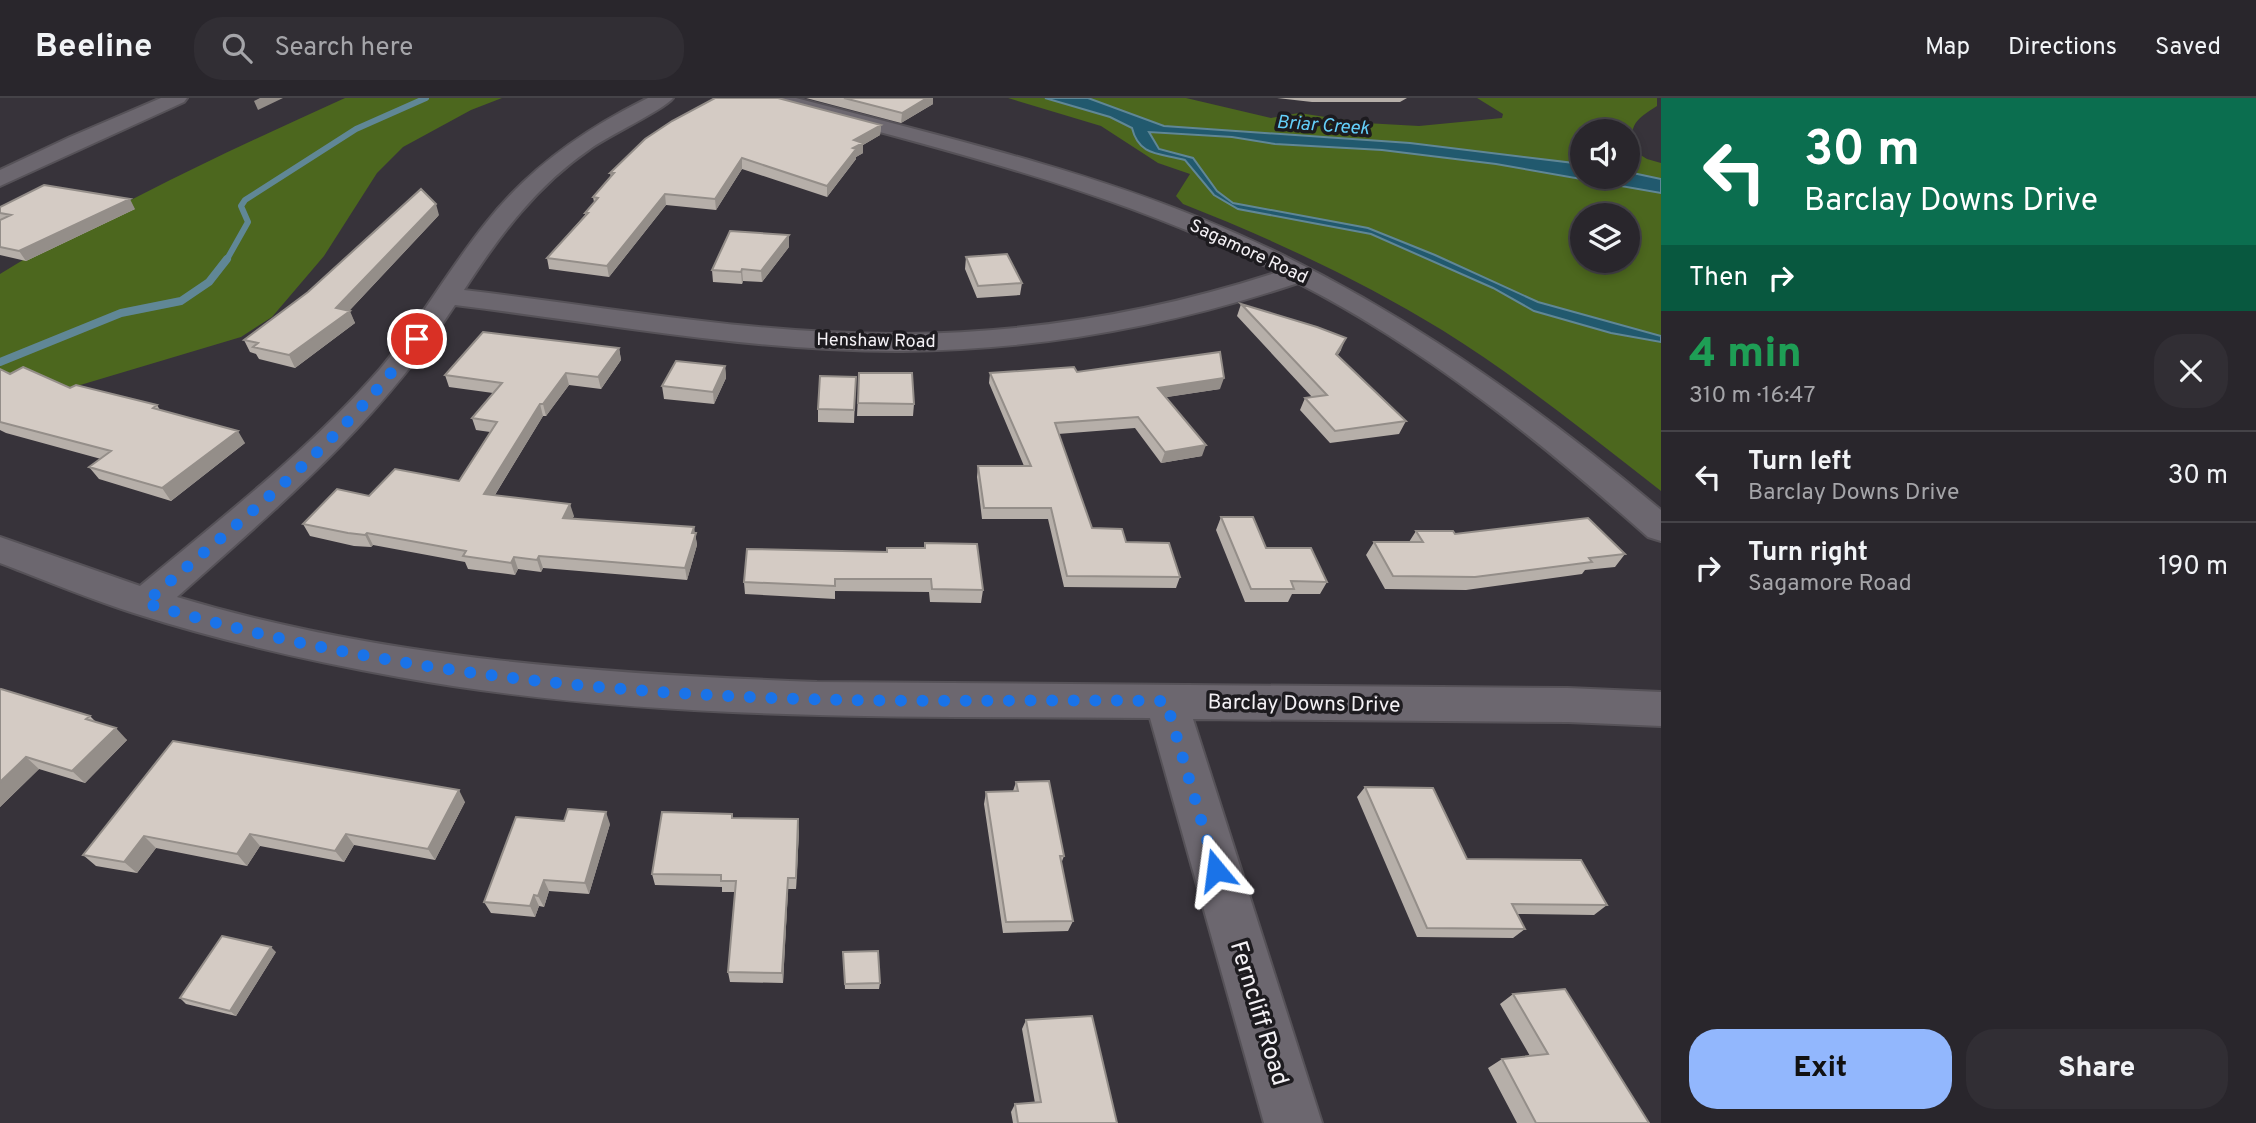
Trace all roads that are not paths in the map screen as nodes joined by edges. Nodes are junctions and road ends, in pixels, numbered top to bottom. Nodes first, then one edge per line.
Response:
1 (177, 98) edge
2 (663, 98) edge
3 (774, 98) edge
4 (0, 179) edge
5 (1299, 274) junction
6 (448, 296) junction
7 (1661, 529) edge
8 (0, 549) edge
9 (145, 603) junction
10 (1166, 701) junction
11 (1661, 709) edge
12 (1293, 1123) edge

1 - 4 street
2 - 6 street
3 - 5 street, Sagamore Road
5 - 6 street, Henshaw Road
5 - 7 street, Sagamore Road
6 - 9 street
8 - 9 street, Barclay Downs Drive
9 - 10 street, Barclay Downs Drive
10 - 11 street, Barclay Downs Drive
10 - 12 street, Ferncliff Road

